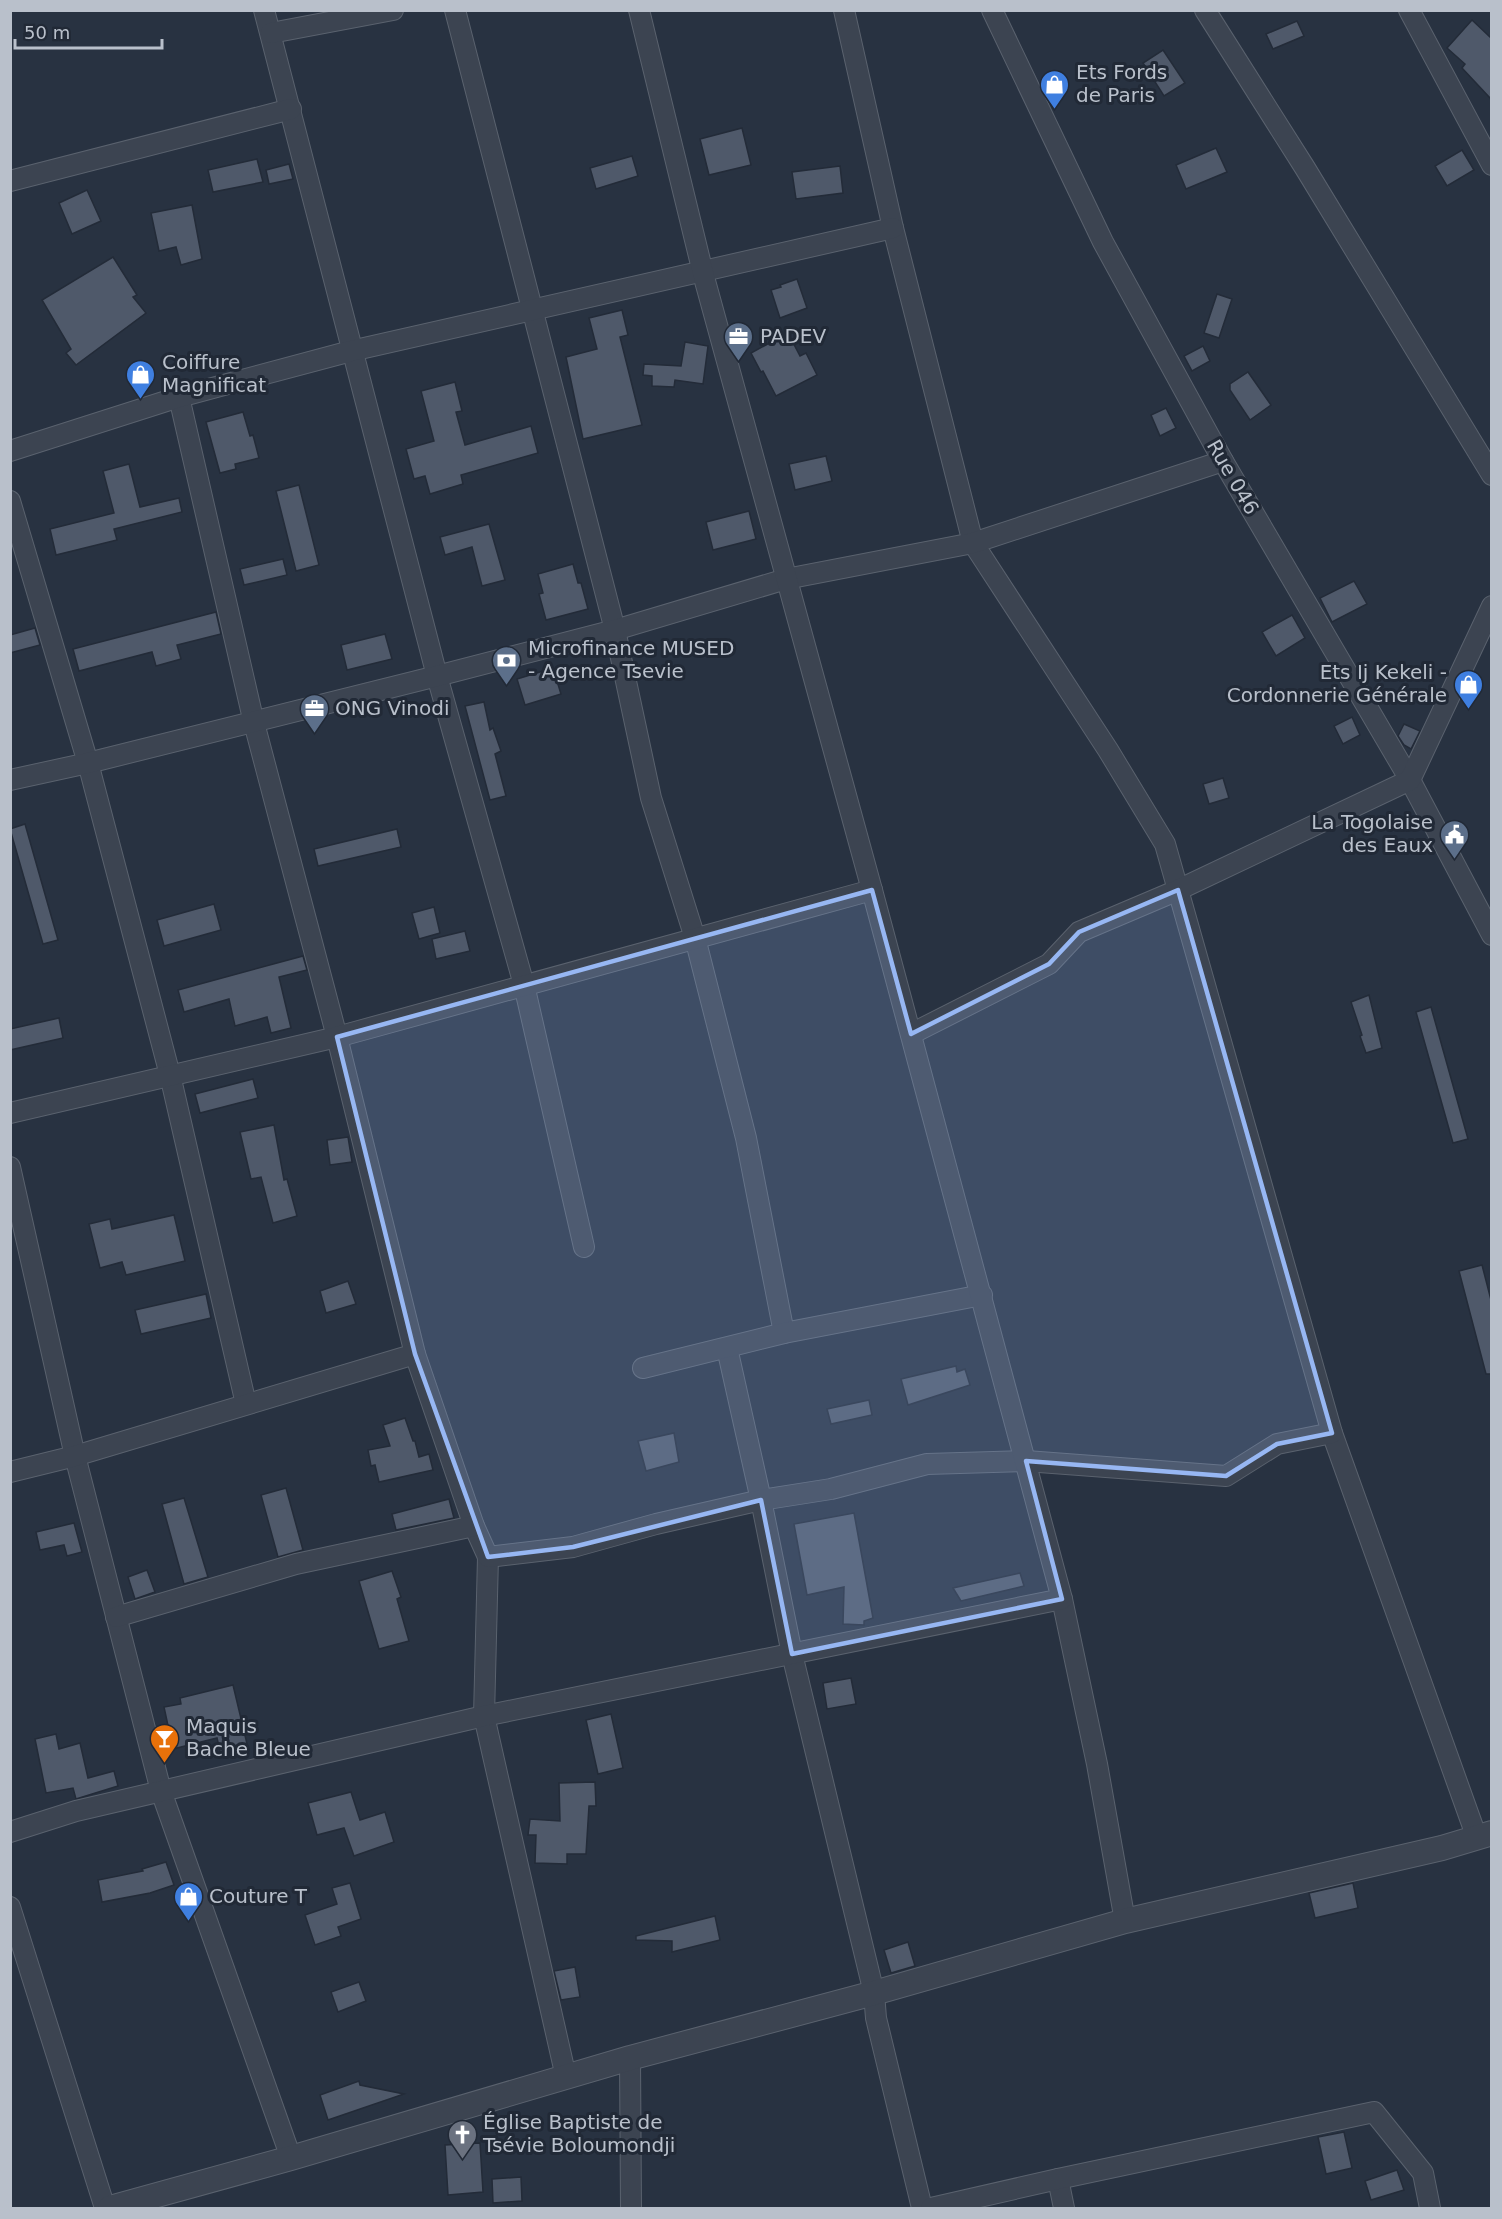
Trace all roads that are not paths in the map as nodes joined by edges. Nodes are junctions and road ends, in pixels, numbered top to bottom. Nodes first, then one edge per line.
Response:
1 (264, 10) edge
2 (393, 10) edge
3 (455, 10) edge
4 (639, 10) edge
5 (844, 10) edge
6 (992, 10) edge
7 (1205, 10) edge
8 (1409, 10) edge
9 (271, 33) junction
10 (291, 109) junction
11 (1491, 165) edge
12 (10, 181) edge
13 (893, 228) junction
14 (703, 272) junction
15 (532, 311) junction
16 (351, 351) junction
17 (179, 397) junction
18 (10, 451) edge
19 (1223, 461) junction
20 (1491, 475) edge
21 (10, 501) edge
22 (973, 543) junction
23 (786, 579) junction
24 (1491, 606) edge
25 (615, 630) junction
26 (1485, 640) edge
27 (437, 676) junction
28 (254, 723) junction
29 (88, 763) junction
30 (10, 780) edge
31 (1410, 780) junction
32 (872, 890) junction
33 (1178, 890) junction
34 (1491, 935) edge
35 (695, 938) junction
36 (524, 985) junction
37 (911, 1034) junction
38 (337, 1037) junction
39 (170, 1075) junction
40 (10, 1113) edge
41 (10, 1167) edge
42 (584, 1247) dead end
43 (982, 1295) junction
44 (784, 1333) junction
45 (727, 1348) junction
46 (415, 1354) junction
47 (643, 1368) dead end
48 (246, 1404) junction
49 (1332, 1433) junction
50 (75, 1456) junction
51 (1026, 1461) junction
52 (10, 1472) edge
53 (761, 1500) junction
54 (474, 1526) junction
55 (488, 1557) junction
56 (1062, 1599) junction
57 (116, 1617) junction
58 (792, 1653) junction
59 (484, 1716) junction
60 (161, 1791) junction
61 (10, 1832) edge
62 (1484, 1835) edge
63 (10, 1907) edge
64 (1125, 1922) junction
65 (874, 1994) junction
66 (630, 2058) junction
67 (566, 2077) junction
68 (291, 2158) junction
69 (1058, 2179) junction
70 (105, 2208) edge
71 (110, 2208) edge
72 (631, 2208) edge
73 (922, 2208) edge
74 (931, 2208) edge
75 (1064, 2208) edge
76 (1430, 2208) edge

1 - 9 street
2 - 9 street
3 - 15 street
4 - 14 street
5 - 13 street
6 - 19 street, Rue 046 / Rue 046
7 - 20 street
8 - 11 street
9 - 10 street
10 - 12 street
10 - 16 street
13 - 14 street
13 - 22 street
14 - 15 street
14 - 23 street
15 - 16 street
15 - 25 street
16 - 17 street
16 - 27 street
17 - 18 street
17 - 28 street
19 - 22 street
19 - 31 street, Rue 046 / Rue 046
21 - 29 street
22 - 23 street
22 - 33 street
23 - 25 street
23 - 32 street
24 - 26 street
25 - 27 street
25 - 35 street
26 - 31 street
27 - 28 street
27 - 36 street
28 - 29 street
28 - 38 street
29 - 30 street
29 - 39 street
31 - 33 street
31 - 34 street, Rue 046 / Rue 046
32 - 35 street
32 - 37 street
33 - 37 street
33 - 49 street
35 - 36 street
35 - 44 street
36 - 38 street
36 - 42 street
37 - 43 street
38 - 39 street
38 - 46 street
39 - 40 street
39 - 48 street
41 - 50 street
43 - 44 street
43 - 51 street
44 - 45 street
45 - 47 street
45 - 53 street
46 - 48 street
46 - 54 street
48 - 50 street
49 - 51 street
49 - 62 street
50 - 52 street
50 - 57 street
51 - 53 street
51 - 56 street
53 - 55 street
53 - 58 street
54 - 55 street
54 - 57 street
55 - 59 street
56 - 58 street
56 - 64 street
57 - 60 street
58 - 59 street
58 - 65 street
59 - 60 street
59 - 67 street
60 - 61 street
60 - 68 street
62 - 64 street
63 - 70 street
64 - 65 street
65 - 66 street
65 - 73 street
66 - 67 street
66 - 72 street
67 - 68 street
68 - 71 street
69 - 74 street
69 - 75 street
69 - 76 street

